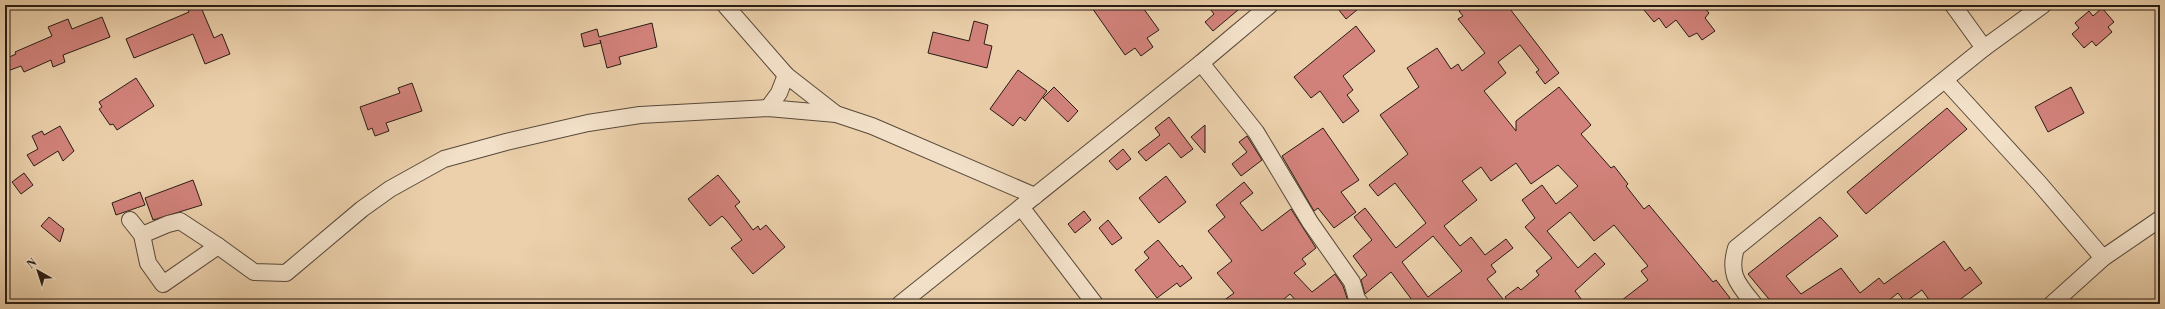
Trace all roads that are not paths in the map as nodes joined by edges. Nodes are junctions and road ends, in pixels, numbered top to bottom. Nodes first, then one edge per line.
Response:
1 (725, 5) edge
2 (1270, 5) edge
3 (1953, 5) edge
4 (2043, 5) edge
5 (1984, 48) junction
6 (1201, 63) junction
7 (786, 75) junction
8 (1945, 80) junction
9 (768, 108) junction
10 (836, 114) junction
11 (1035, 196) junction
12 (1020, 207) junction
13 (2160, 219) edge
14 (130, 220) dead end
15 (142, 235) junction
16 (218, 246) junction
17 (2103, 258) junction
18 (900, 304) edge
19 (1095, 304) edge
20 (1362, 304) edge
21 (1754, 304) edge
22 (2052, 304) edge

1 - 7 street
2 - 6 street
3 - 5 street
4 - 5 street
5 - 8 street
6 - 11 street
6 - 20 street
7 - 9 street
7 - 10 street
8 - 17 street
8 - 21 street
9 - 10 street
9 - 16 street
10 - 11 street
11 - 12 street
12 - 18 street
12 - 19 street
13 - 17 street
14 - 15 street
15 - 16 street
15 - 16 street
17 - 22 street

